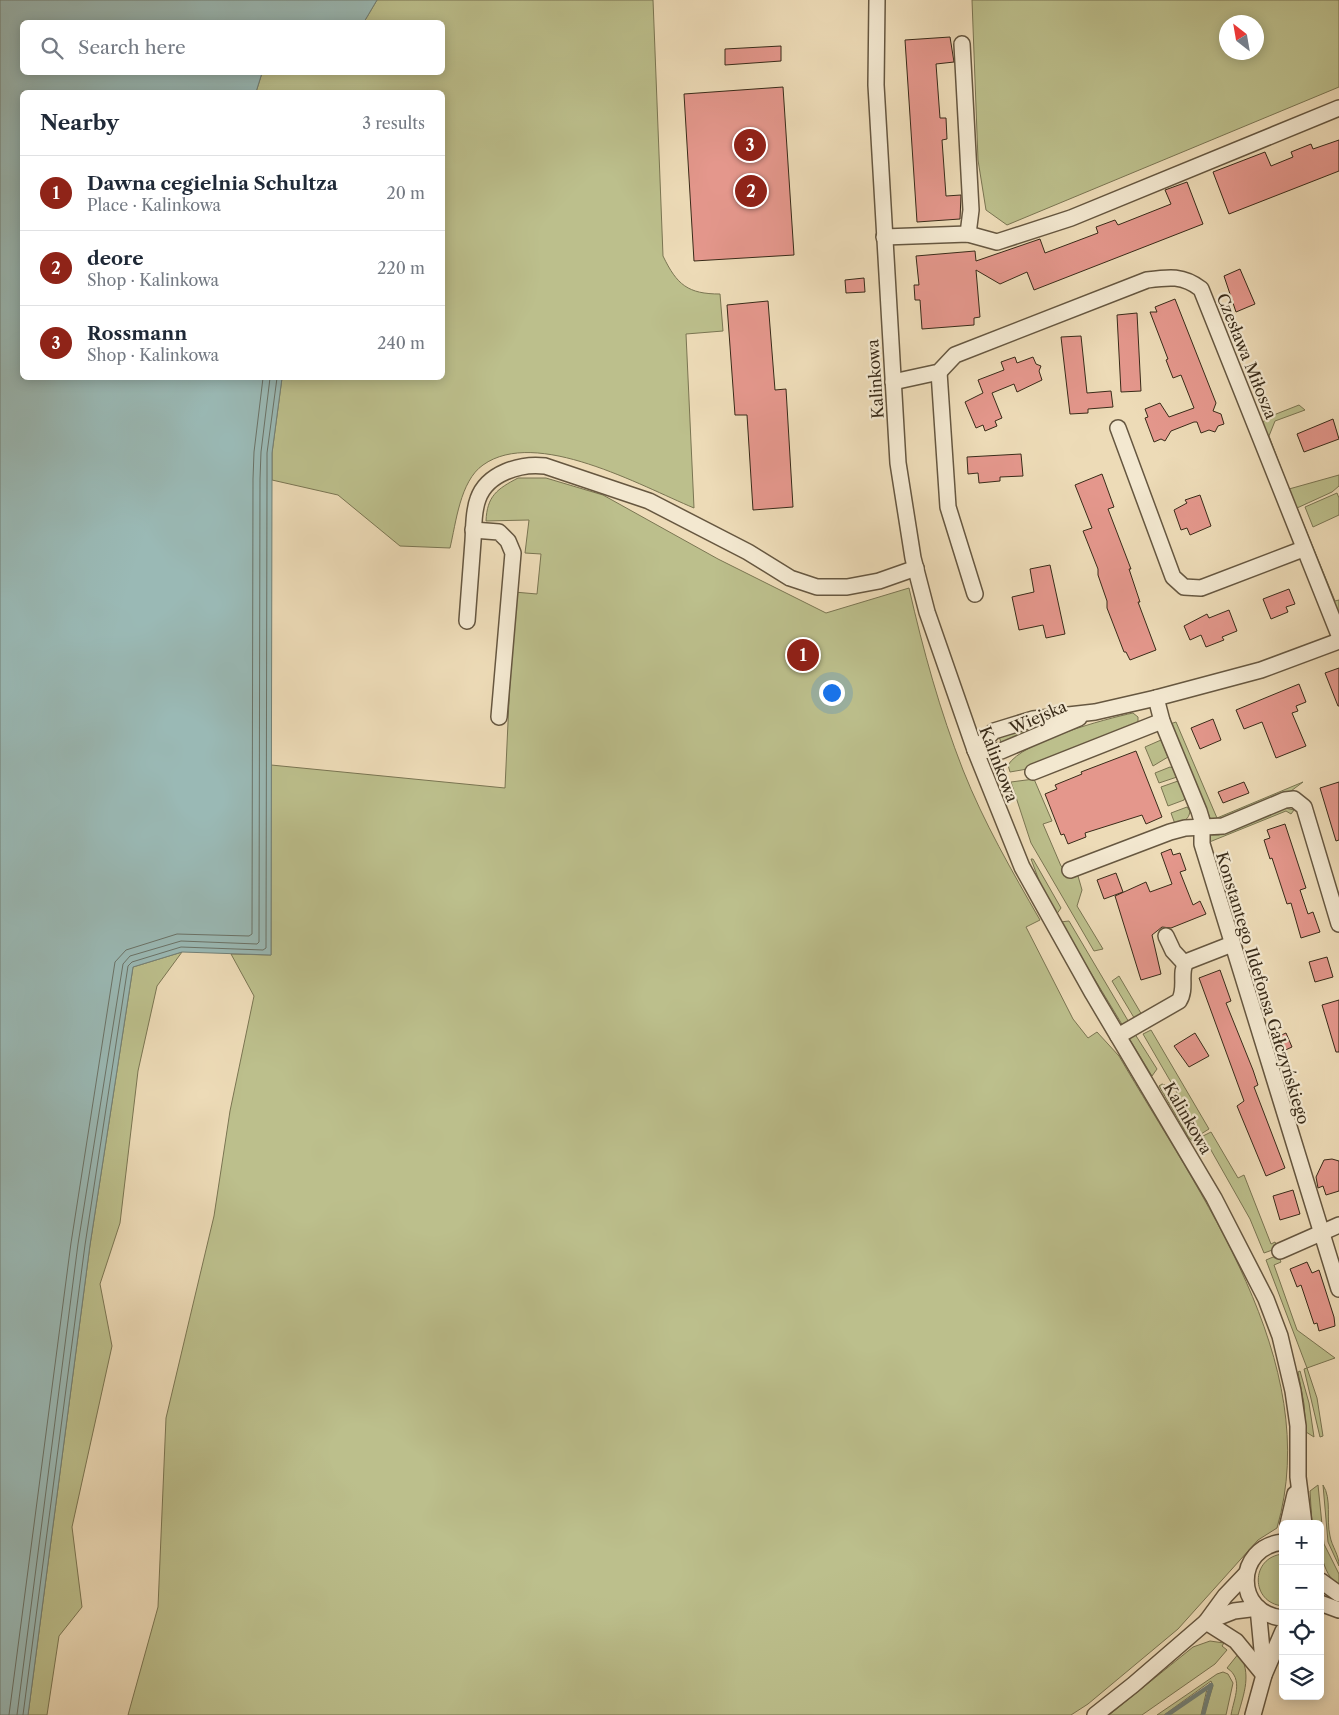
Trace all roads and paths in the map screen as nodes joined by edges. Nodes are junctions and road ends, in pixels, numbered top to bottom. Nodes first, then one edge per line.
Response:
1 (877, 0) edge
2 (962, 44) dead end
3 (1339, 108) edge
4 (968, 234) junction
5 (884, 237) junction
6 (939, 372) junction
7 (893, 382) junction
8 (1118, 428) dead end
9 (474, 530) junction
10 (1303, 550) junction
11 (916, 568) junction
12 (975, 594) dead end
13 (466, 621) dead end
14 (1339, 635) edge
15 (1339, 641) edge
16 (1156, 698) junction
17 (499, 718) dead end
18 (1162, 721) junction
19 (974, 750) junction
20 (1033, 772) dead end
21 (1201, 828) junction
22 (1070, 870) dead end
23 (1339, 924) edge
24 (1166, 936) dead end
25 (1232, 944) junction
26 (1185, 964) junction
27 (1118, 1036) junction
28 (1339, 1225) edge
29 (1321, 1233) junction
30 (1280, 1251) dead end
31 (1339, 1289) edge
32 (1298, 1477) junction
33 (1289, 1520) edge
34 (1303, 1520) edge
35 (1279, 1542) edge
36 (1246, 1574) junction
37 (1324, 1582) edge
38 (1339, 1594) edge
39 (1324, 1604) edge
40 (1258, 1608) junction
41 (1339, 1610) edge
42 (1279, 1618) edge
43 (1206, 1622) junction
44 (1279, 1640) edge
45 (1264, 1675) junction
46 (1094, 1715) edge
47 (1253, 1715) edge

1 - 5 street, Kalinkowa
2 - 4 street
3 - 4 street
4 - 5 street
5 - 7 street, Kalinkowa
6 - 7 street
6 - 10 street, Czesława Miłosza
6 - 12 street
7 - 11 street, Kalinkowa
8 - 10 street
9 - 11 street
9 - 13 street
9 - 17 street
10 - 14 street, Czesława Miłosza
11 - 19 street, Kalinkowa
15 - 16 street, Wiejska
16 - 18 street, Konstantego Ildefonsa Gałczyńskiego
16 - 19 street, Wiejska
18 - 20 street
18 - 21 street, Konstantego Ildefonsa Gałczyńskiego
19 - 27 street, Kalinkowa
21 - 22 street
21 - 23 street
21 - 25 street, Konstantego Ildefonsa Gałczyńskiego
24 - 26 street
25 - 26 street
25 - 29 street, Konstantego Ildefonsa Gałczyńskiego
26 - 27 street
27 - 32 street, Kalinkowa
28 - 29 street
29 - 30 street
29 - 31 street, Konstantego Ildefonsa Gałczyńskiego
32 - 33 street, Kalinkowa
32 - 34 street, Kalinkowa
35 - 36 street
36 - 40 street
36 - 43 street
37 - 38 street
39 - 41 street
40 - 42 street
40 - 43 street
40 - 45 street
43 - 45 street
43 - 46 street
44 - 45 street
45 - 47 street

